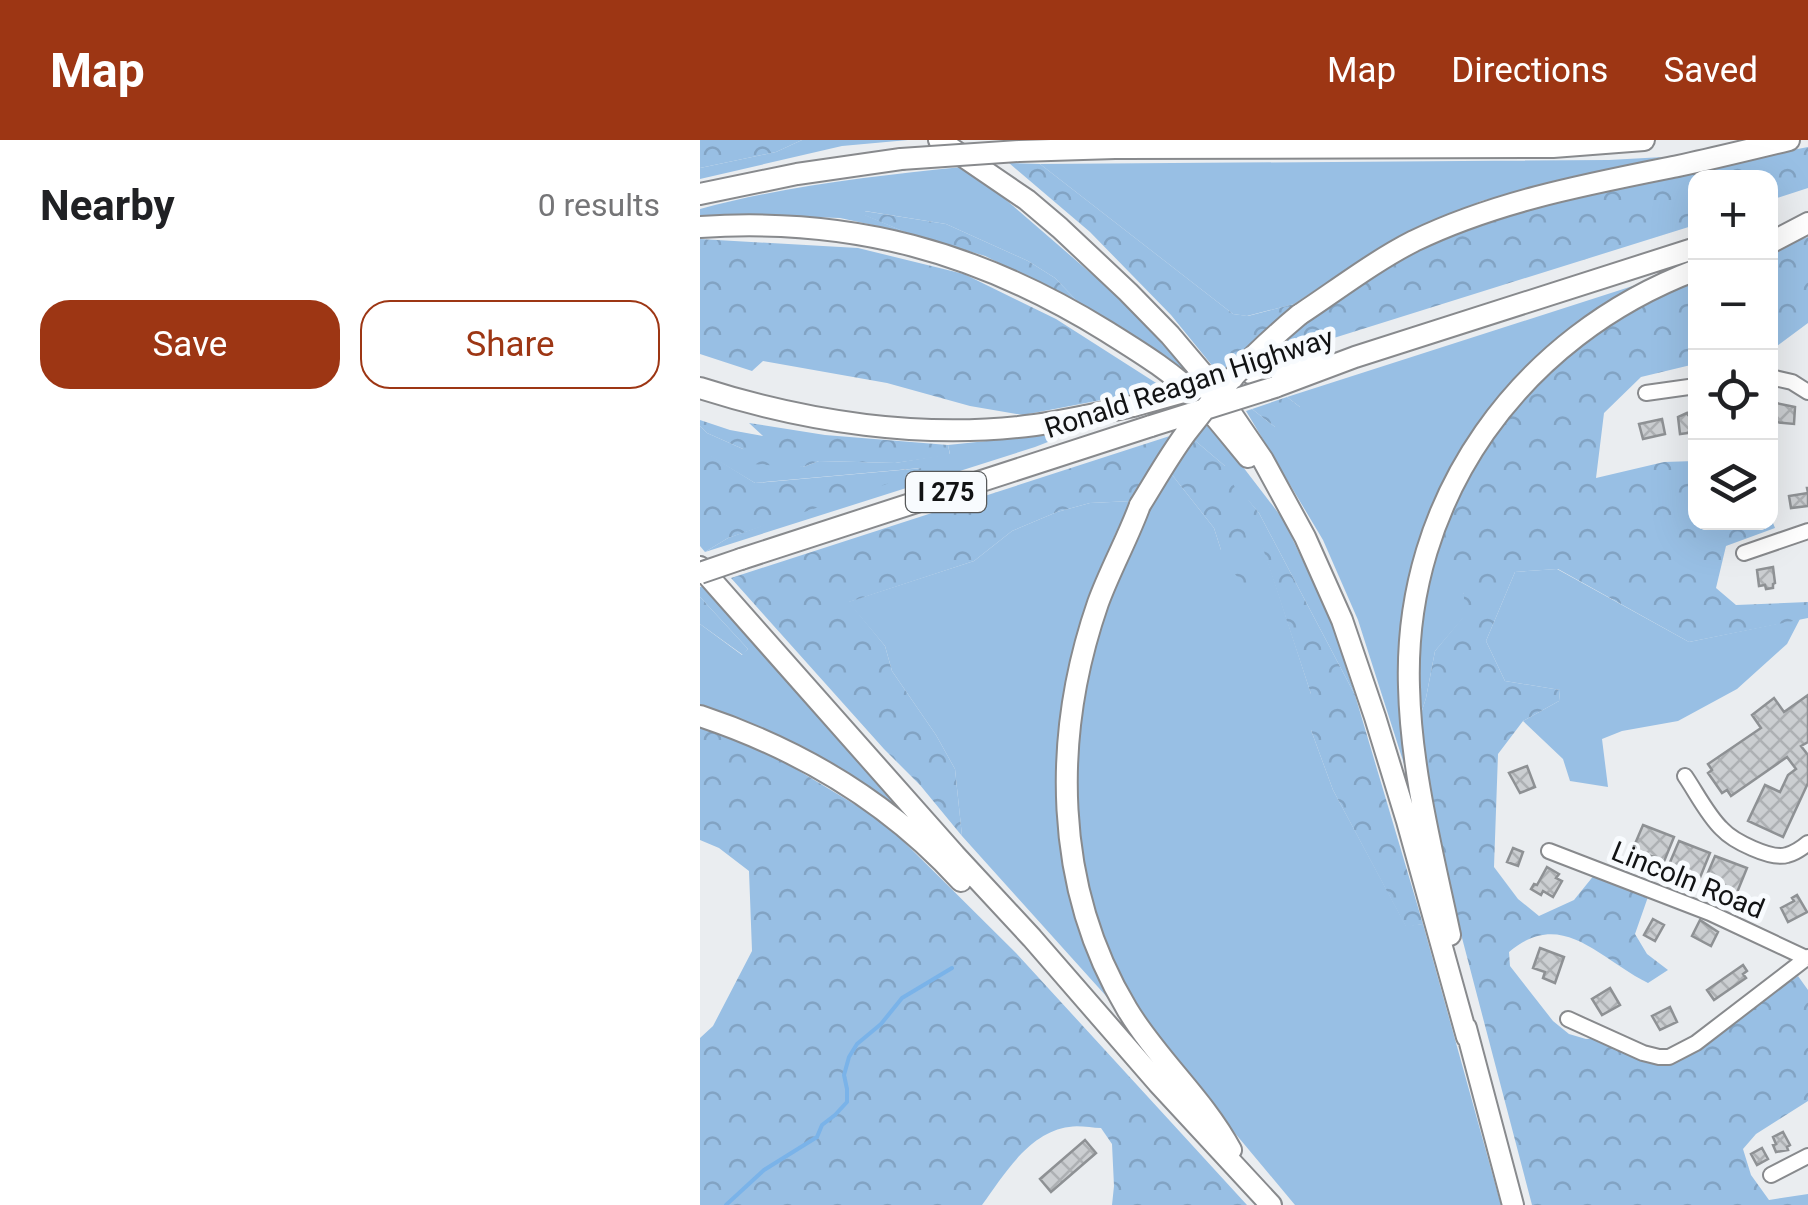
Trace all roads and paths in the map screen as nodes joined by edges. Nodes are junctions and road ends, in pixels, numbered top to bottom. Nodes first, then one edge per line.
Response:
1 (939, 140) edge
2 (1360, 140) edge
3 (1644, 140) edge
4 (1790, 140) edge
5 (1401, 147) junction
6 (700, 194) edge
7 (1808, 214) edge
8 (1778, 223) edge
9 (1808, 223) edge
10 (700, 227) edge
11 (1778, 239) edge
12 (1688, 251) edge
13 (1688, 274) edge
14 (1355, 357) junction
15 (1778, 379) edge
16 (1688, 387) edge
17 (700, 388) edge
18 (1808, 392) edge
19 (1646, 393) dead end
20 (1290, 509) junction
21 (1808, 531) edge
22 (1744, 552) dead end
23 (700, 570) edge
24 (700, 716) edge
25 (1686, 776) dead end
26 (1806, 848) edge
27 (1549, 850) dead end
28 (1807, 957) edge
29 (1054, 964) junction
30 (1568, 1019) dead end
31 (1467, 1037) junction
32 (1808, 1156) edge
33 (1245, 1175) junction
34 (1770, 1175) dead end
35 (1271, 1205) edge
36 (1513, 1205) edge

1 - 20 highway
2 - 5 highway
3 - 5 highway
4 - 33 highway, bridge
5 - 6 highway, bridge
7 - 8 highway
9 - 11 highway
10 - 20 highway
12 - 14 highway, Ronald Reagan Highway / I 275
13 - 31 highway
14 - 17 highway, bridge
14 - 23 highway, Ronald Reagan Highway / I 275, bridge
15 - 18 street
16 - 19 street
20 - 31 highway
21 - 22 street
23 - 29 highway
24 - 29 highway
25 - 26 street
27 - 28 street, Lincoln Road
28 - 30 street
29 - 33 highway
31 - 36 highway
32 - 34 street
33 - 35 highway

